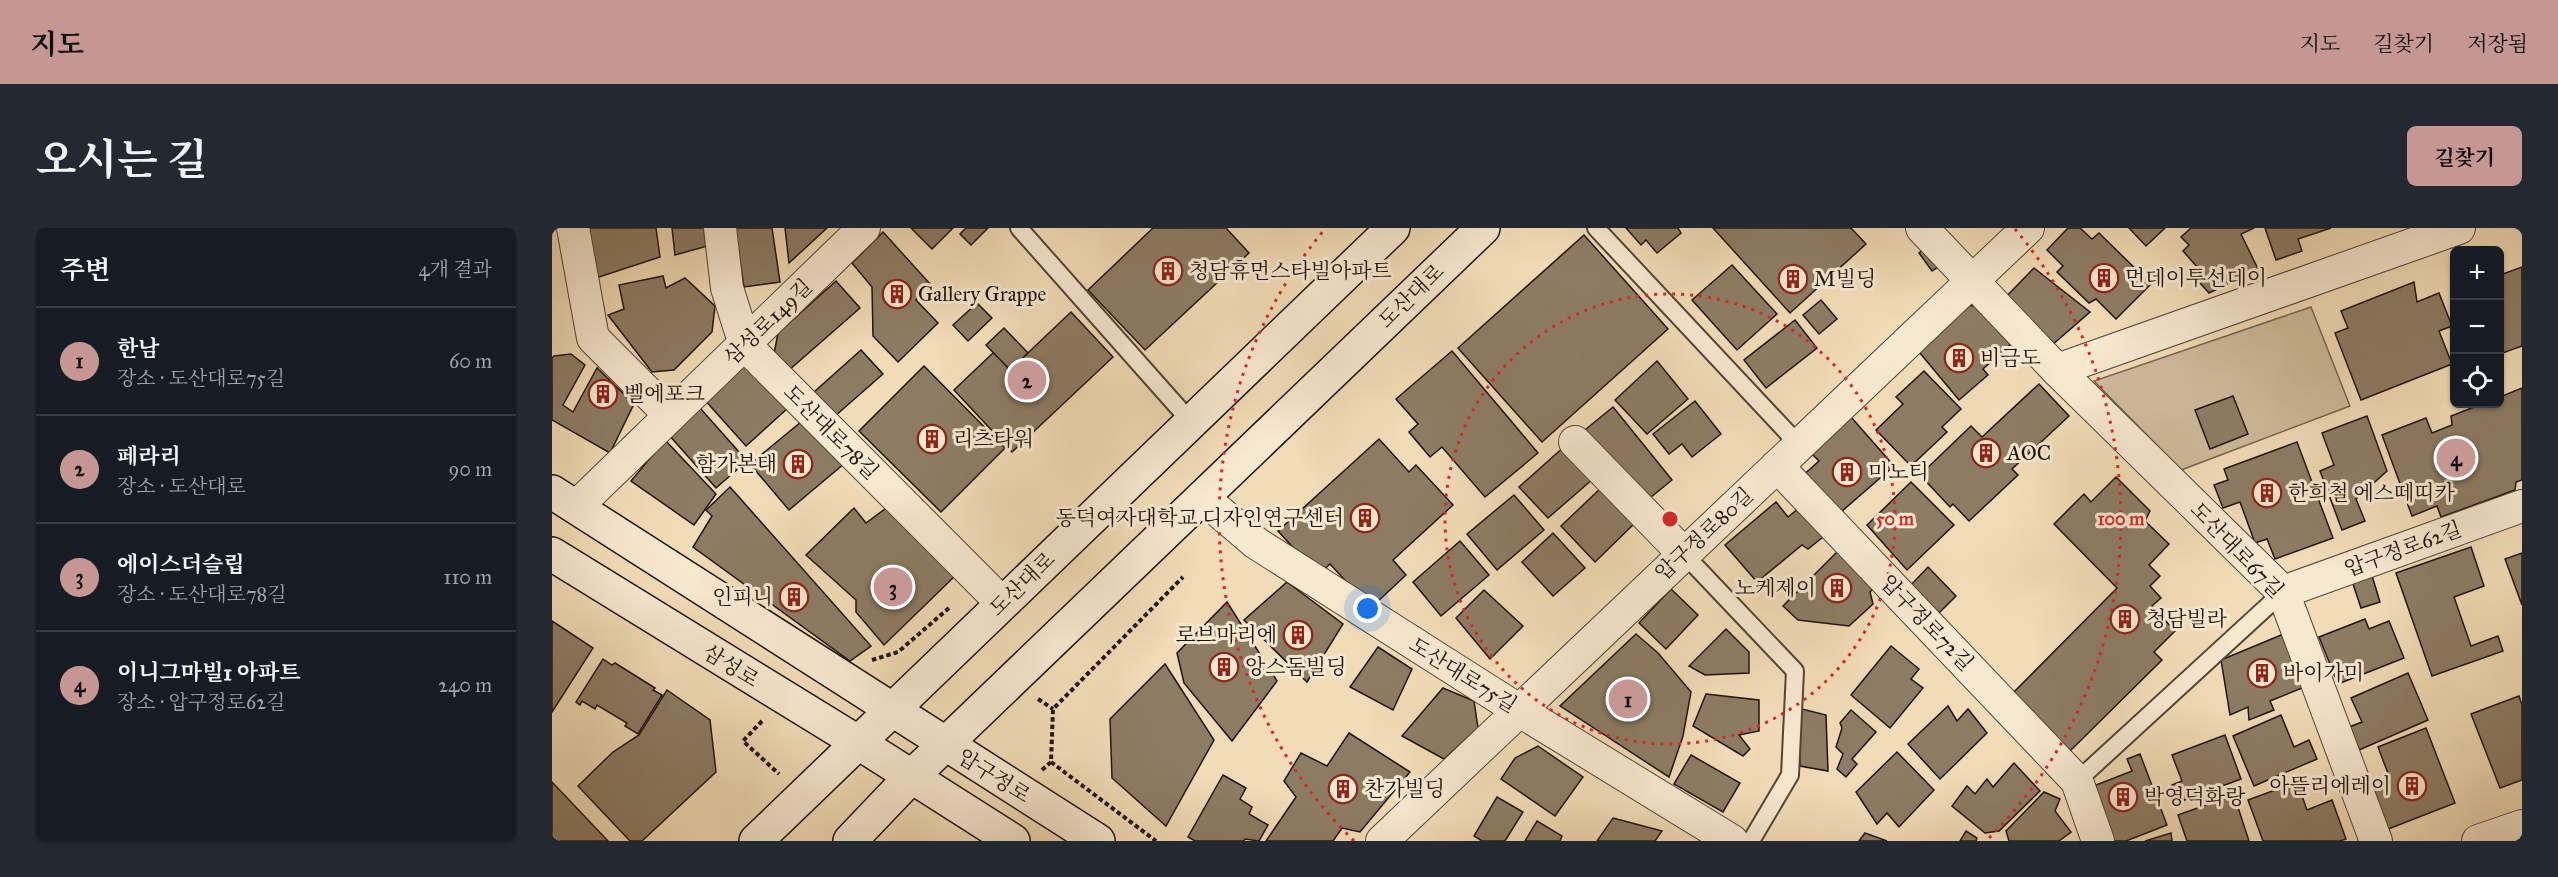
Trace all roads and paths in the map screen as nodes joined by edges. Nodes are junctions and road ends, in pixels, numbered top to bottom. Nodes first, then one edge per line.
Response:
1 (573, 228) edge
2 (720, 228) edge
3 (864, 228) edge
4 (1019, 228) edge
5 (1393, 228) edge
6 (1482, 228) edge
7 (1596, 228) edge
8 (1922, 228) edge
9 (2028, 228) edge
10 (2459, 228) edge
11 (2393, 239) edge
12 (1973, 283) junction
13 (745, 345) junction
14 (2057, 370) junction
15 (670, 415) junction
16 (1191, 422) junction
17 (1575, 442) dead end
18 (1788, 456) junction
19 (1202, 497) junction
20 (564, 500) edge
21 (2522, 506) edge
22 (552, 554) edge
23 (1683, 554) junction
24 (1183, 577) dead end
25 (2283, 592) junction
26 (1002, 603) junction
27 (892, 708) junction
28 (1520, 711) junction
29 (743, 741) dead end
30 (860, 743) junction
31 (945, 745) junction
32 (781, 776) dead end
33 (911, 777) junction
34 (2077, 781) junction
35 (2522, 826) edge
36 (756, 841) edge
37 (850, 841) edge
38 (1013, 841) edge
39 (1098, 841) edge
40 (1156, 841) edge
41 (1382, 841) edge
42 (1732, 841) edge
43 (1751, 841) edge
44 (2098, 841) edge
45 (2376, 841) edge
46 (2478, 841) edge

1 - 15 street
2 - 13 street, 도산대로78길
3 - 13 street, 삼성로149길
4 - 16 lane
5 - 16 main road, 도산대로
6 - 19 main road, 도산대로
7 - 18 lane
8 - 12 street, 도산대로67길
9 - 12 street, 압구정로80길
10 - 11 street
11 - 14 street
12 - 14 street, 도산대로67길
12 - 18 street, 압구정로80길
13 - 15 street, 삼성로149길
13 - 26 street, 도산대로78길
14 - 25 street, 도산대로67길
15 - 20 street, 삼성로149길
16 - 26 main road, 도산대로
17 - 23 street
18 - 23 street, 압구정로80길
18 - 34 street, 압구정로72길
19 - 28 street, 도산대로75길
19 - 31 main road, 도산대로
20 - 27 main road
21 - 25 street, 압구정로62길
22 - 30 main road, 삼성로
23 - 28 street, 압구정로80길
23 - 43 lane
24 - 40 path
25 - 34 lane
25 - 45 street, 도산대로67길
26 - 27 main road, 도산대로
27 - 30 main road, 도산대로
27 - 31 main road, 압구정로
28 - 41 street, 압구정로80길
28 - 42 street, 도산대로75길
29 - 32 path
30 - 33 main road, 삼성로
30 - 36 main road, 도산대로
31 - 33 main road, 도산대로
31 - 39 main road, 압구정로
33 - 37 main road, 도산대로
33 - 38 main road
34 - 44 street, 압구정로72길
35 - 46 street

